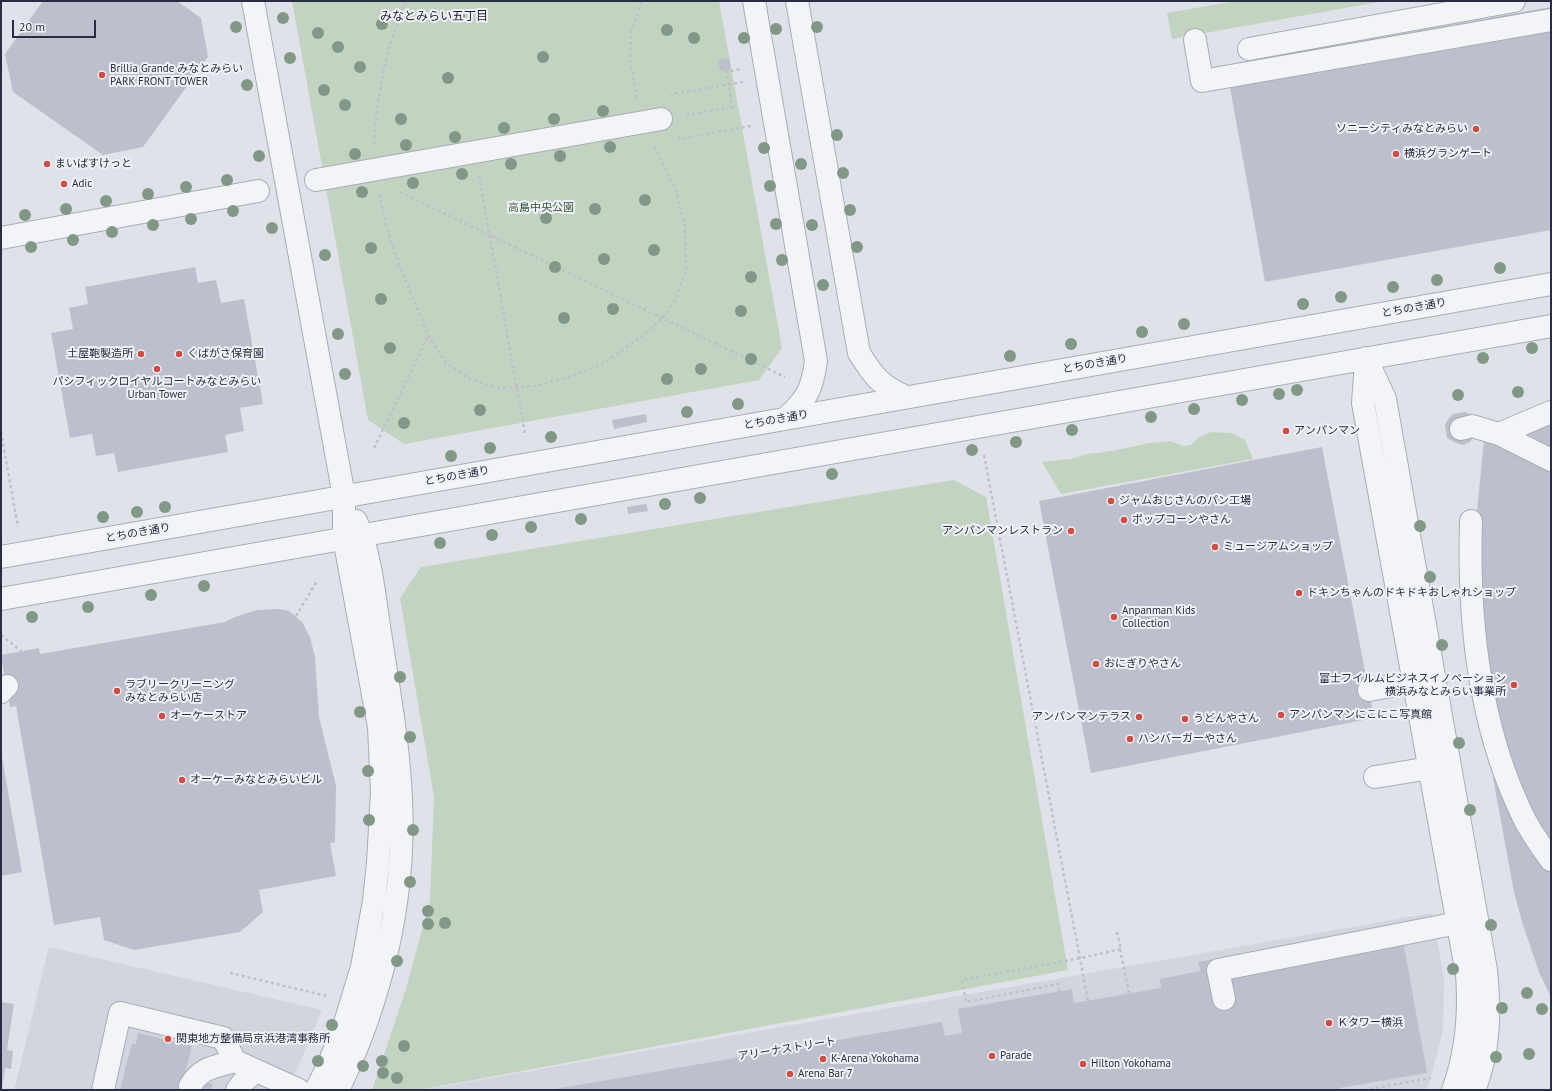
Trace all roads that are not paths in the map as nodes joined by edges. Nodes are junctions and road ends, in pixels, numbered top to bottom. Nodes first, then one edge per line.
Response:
1 (253, 1) edge
2 (754, 1) edge
3 (797, 1) edge
4 (1514, 1) edge
5 (1551, 20) edge
6 (1249, 49) dead end
7 (1199, 52) dead end
8 (651, 121) road end
9 (316, 180) dead end
10 (258, 191) dead end
11 (1, 238) edge
12 (1551, 284) edge
13 (1551, 326) edge
14 (1366, 358) junction
15 (906, 397) junction
16 (1551, 412) edge
17 (785, 419) junction
18 (1461, 428) dead end
19 (1499, 434) junction
20 (1551, 460) edge
21 (344, 496) junction
22 (1471, 521) dead end
23 (353, 536) junction
24 (1, 557) edge
25 (1, 599) edge
26 (1414, 682) junction
27 (1369, 690) dead end
28 (1430, 768) junction
29 (1375, 777) dead end
30 (1551, 860) edge
31 (1458, 923) junction
32 (1224, 999) road end
33 (235, 1061) junction
34 (256, 1071) junction
35 (103, 1090) edge
36 (191, 1090) edge
37 (237, 1090) edge
38 (300, 1090) edge
39 (316, 1090) edge
40 (338, 1090) edge
41 (1453, 1090) edge
42 (1474, 1090) edge

1 - 21 street
2 - 17 street
3 - 15 street
4 - 6 street
5 - 7 street
8 - 9 street
10 - 11 street
12 - 15 street, とちのき通り
13 - 14 street
14 - 23 street
14 - 26 street
14 - 42 street
15 - 17 street, とちのき通り
16 - 19 street
17 - 21 street, とちのき通り
18 - 19 street
19 - 20 street
21 - 23 street
21 - 24 street, とちのき通り
22 - 30 street
23 - 25 street
23 - 39 street
23 - 40 street
26 - 27 street
26 - 28 street
28 - 29 street
28 - 31 street
31 - 32 street
31 - 41 street
33 - 34 street
33 - 35 street
33 - 36 street
34 - 37 street
34 - 38 street

